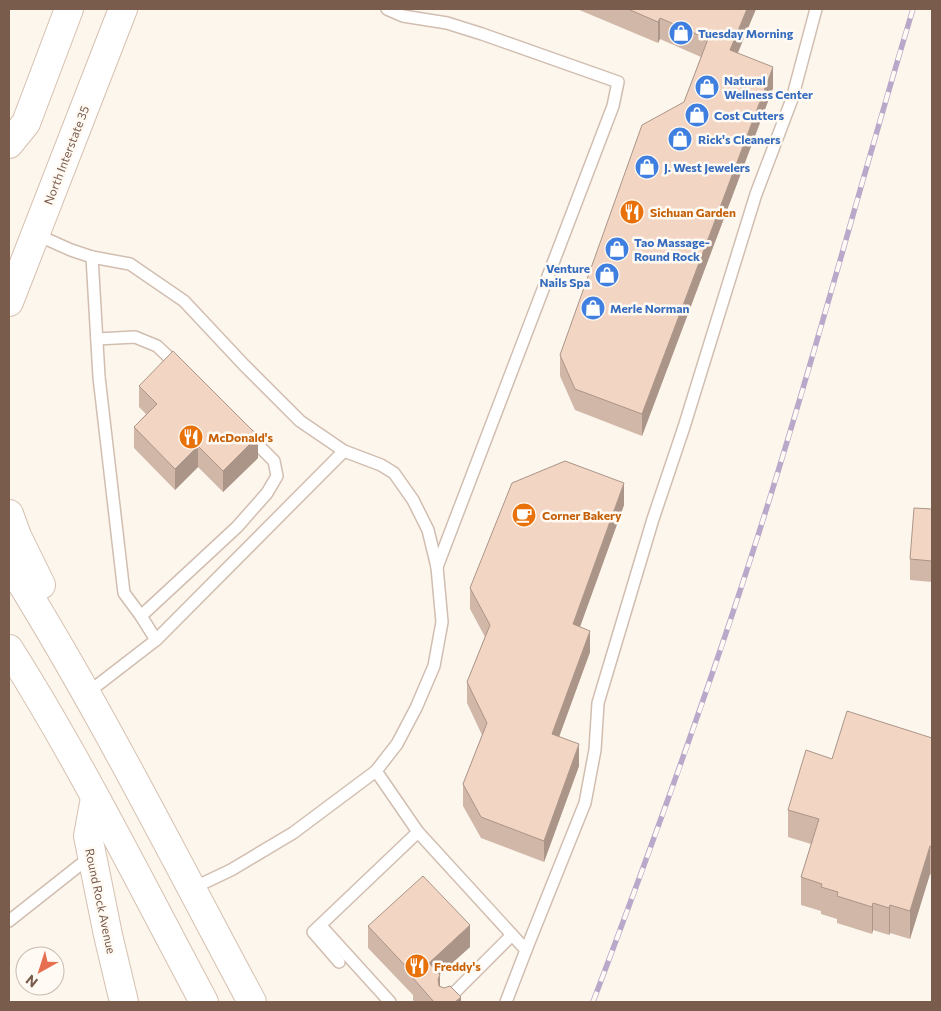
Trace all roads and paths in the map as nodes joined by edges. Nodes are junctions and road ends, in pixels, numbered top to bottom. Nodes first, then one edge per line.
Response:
1 (69, 9) edge
2 (123, 9) edge
3 (388, 9) edge
4 (816, 9) edge
5 (9, 144) edge
6 (35, 234) junction
7 (92, 257) junction
8 (9, 302) edge
9 (97, 339) junction
10 (185, 373) edge
11 (240, 427) edge
12 (344, 451) junction
13 (9, 514) edge
14 (9, 563) edge
15 (438, 567) junction
16 (141, 616) junction
17 (156, 640) junction
18 (60, 646) junction
19 (9, 650) edge
20 (86, 694) junction
21 (376, 771) junction
22 (95, 798) junction
23 (418, 832) junction
24 (92, 856) junction
25 (191, 889) junction
26 (9, 921) edge
27 (321, 926) junction
28 (512, 935) junction
29 (526, 950) junction
30 (339, 962) dead end
31 (124, 1002) edge
32 (204, 1002) edge
33 (252, 1002) edge
34 (390, 1002) edge
35 (445, 1002) edge
36 (506, 1002) edge

1 - 5 main road
2 - 6 main road, North Interstate 35
3 - 15 lane
4 - 29 lane
6 - 7 lane
6 - 8 main road, North Interstate 35
7 - 9 lane
7 - 12 lane
9 - 10 lane
9 - 16 lane
11 - 16 lane
12 - 15 lane
12 - 17 lane
13 - 18 main road
14 - 18 main road
15 - 21 lane
16 - 17 lane
17 - 20 lane
18 - 20 main road
19 - 22 main road
20 - 25 main road
21 - 23 lane
21 - 25 lane
22 - 24 main road, Round Rock Avenue
22 - 32 main road
23 - 27 lane
23 - 28 lane
24 - 26 lane
24 - 31 main road, Round Rock Avenue
25 - 33 main road
27 - 30 lane
27 - 34 lane
28 - 29 lane
28 - 35 lane
29 - 36 lane

